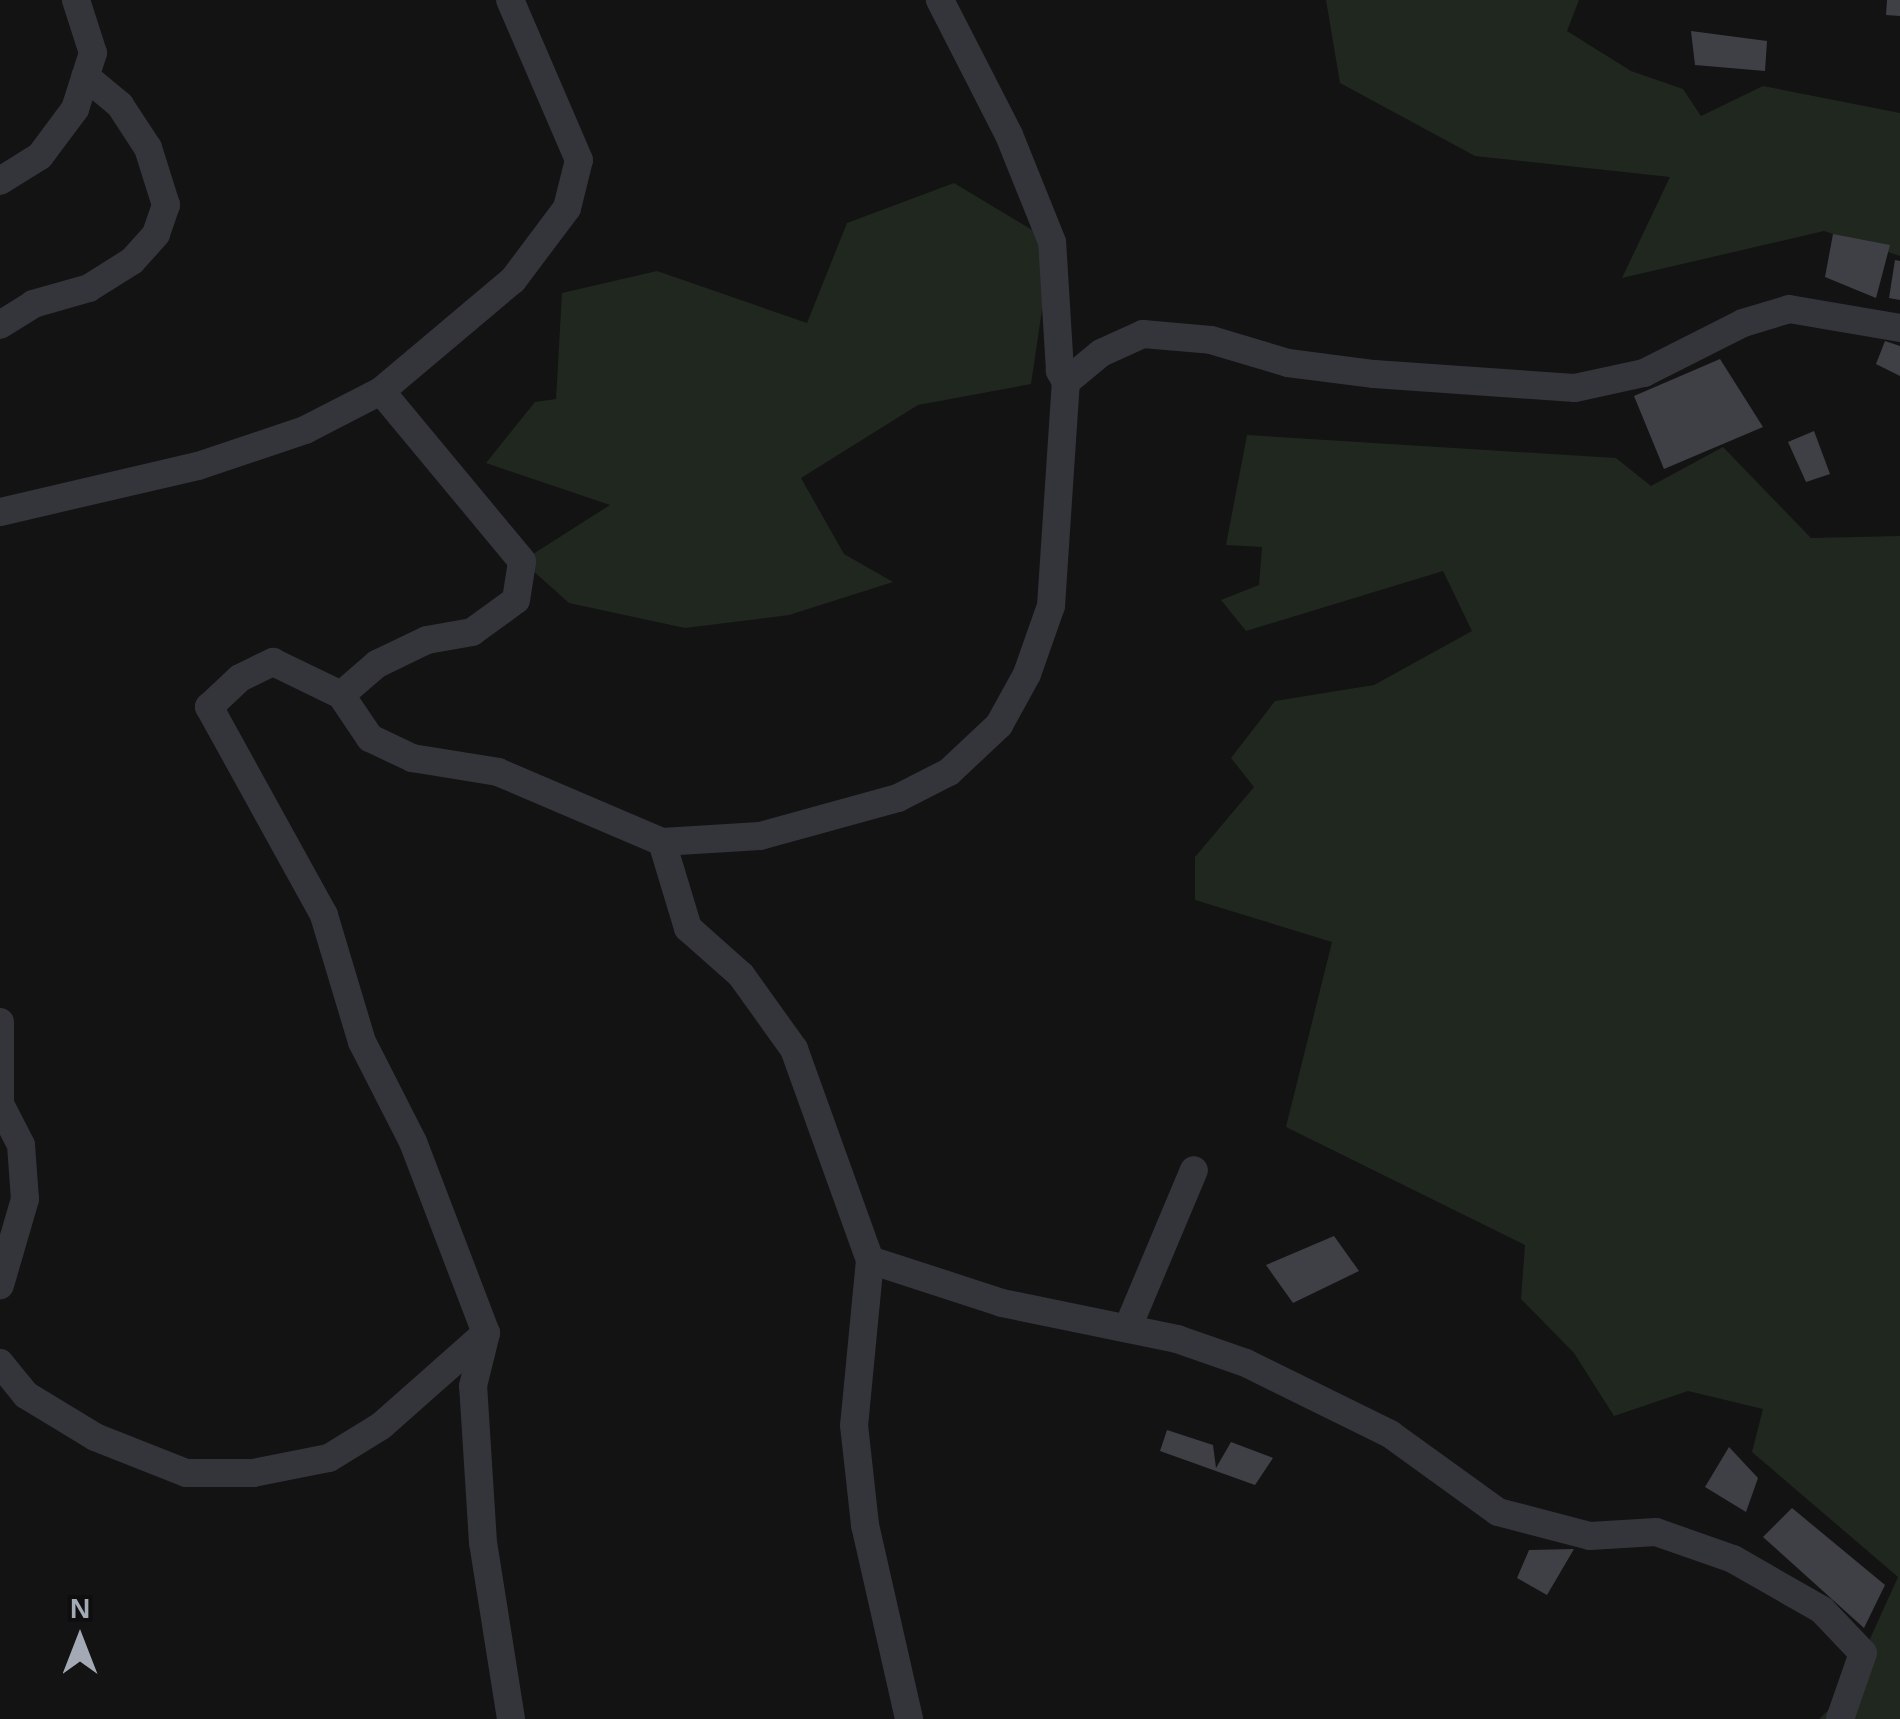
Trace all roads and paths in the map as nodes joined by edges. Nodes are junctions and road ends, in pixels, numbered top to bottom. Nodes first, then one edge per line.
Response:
1 (76, 0) edge
2 (510, 0) edge
3 (940, 0) edge
4 (86, 76) junction
5 (0, 181) edge
6 (0, 325) edge
7 (1900, 328) edge
8 (1066, 382) junction
9 (381, 391) junction
10 (0, 512) edge
11 (341, 695) junction
12 (662, 842) junction
13 (0, 1022) edge
14 (1194, 1170) dead end
15 (870, 1260) junction
16 (0, 1285) edge
17 (1128, 1327) junction
18 (486, 1333) junction
19 (0, 1363) edge
20 (511, 1719) edge
21 (910, 1719) edge
22 (1840, 1719) edge

1 - 4 street
2 - 9 street
3 - 8 street
4 - 5 street
4 - 6 street
7 - 8 street
8 - 12 street
9 - 10 street
9 - 11 street
11 - 12 street
11 - 18 street
12 - 15 street
13 - 16 street
14 - 17 street
15 - 17 street
15 - 21 street
17 - 22 street
18 - 19 street
18 - 20 street

